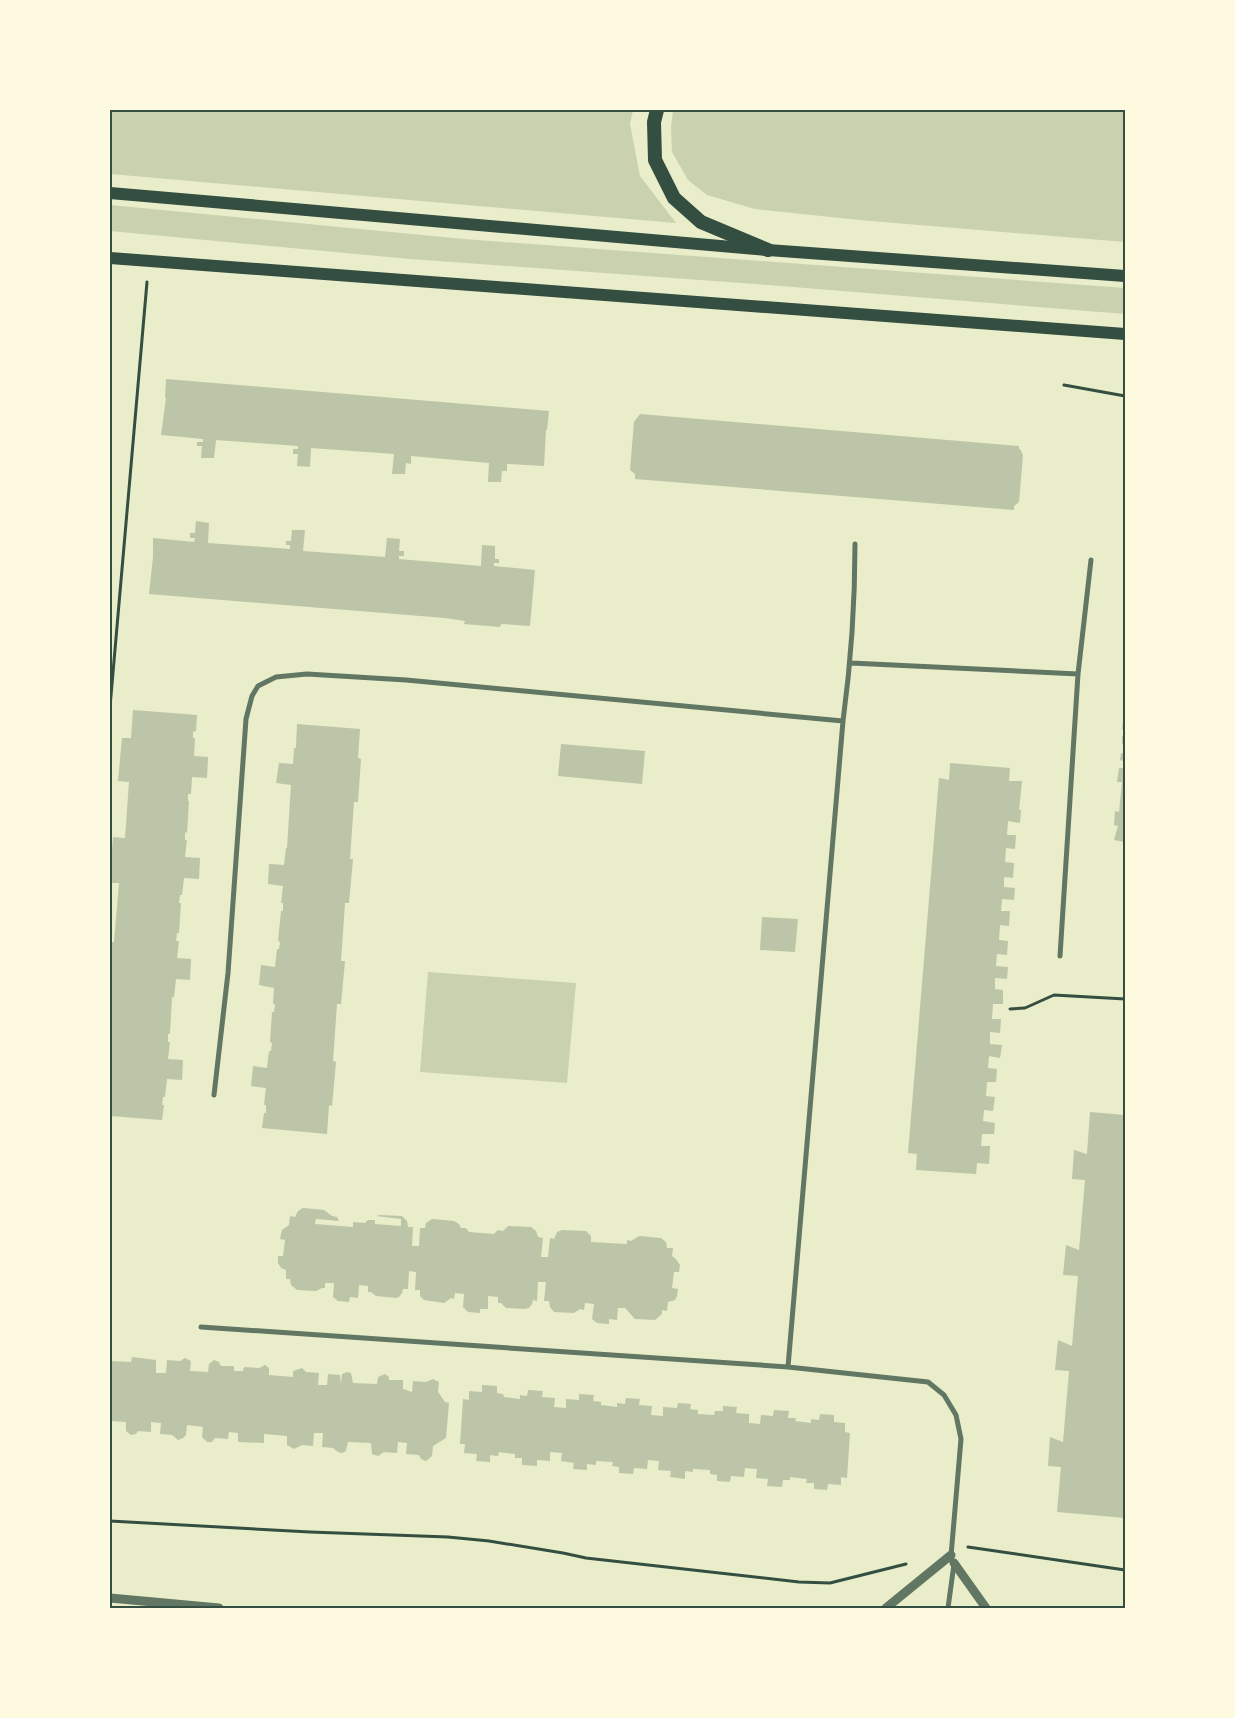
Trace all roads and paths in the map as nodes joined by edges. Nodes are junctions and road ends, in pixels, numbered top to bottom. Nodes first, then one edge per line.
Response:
1 (657, 110) edge
2 (110, 193) edge
3 (768, 250) junction
4 (110, 258) edge
5 (149, 262) junction
6 (1125, 276) edge
7 (1125, 334) edge
8 (1064, 385) dead end
9 (1125, 396) edge
10 (855, 544) dead end
11 (1091, 560) dead end
12 (851, 664) junction
13 (1078, 674) junction
14 (110, 706) edge
15 (843, 721) junction
16 (1060, 956) dead end
17 (1125, 999) edge
18 (1010, 1009) dead end
19 (214, 1095) dead end
20 (201, 1327) dead end
21 (788, 1367) junction
22 (110, 1521) edge
23 (952, 1544) junction
24 (952, 1559) junction
25 (914, 1562) dead end
26 (1125, 1570) edge
27 (110, 1598) edge
28 (219, 1608) edge
29 (886, 1608) edge
30 (948, 1608) edge
31 (986, 1608) edge

1 - 3 highway
2 - 3 main road
3 - 6 main road
4 - 5 main road
5 - 7 main road
5 - 14 path
8 - 9 path
10 - 12 street
11 - 13 street
12 - 13 street
12 - 15 street
13 - 16 street
15 - 19 street
15 - 21 street
17 - 18 path
20 - 21 street
21 - 23 street
22 - 25 path
23 - 24 street
23 - 26 path
24 - 29 street
24 - 30 street
24 - 31 street
27 - 28 street

